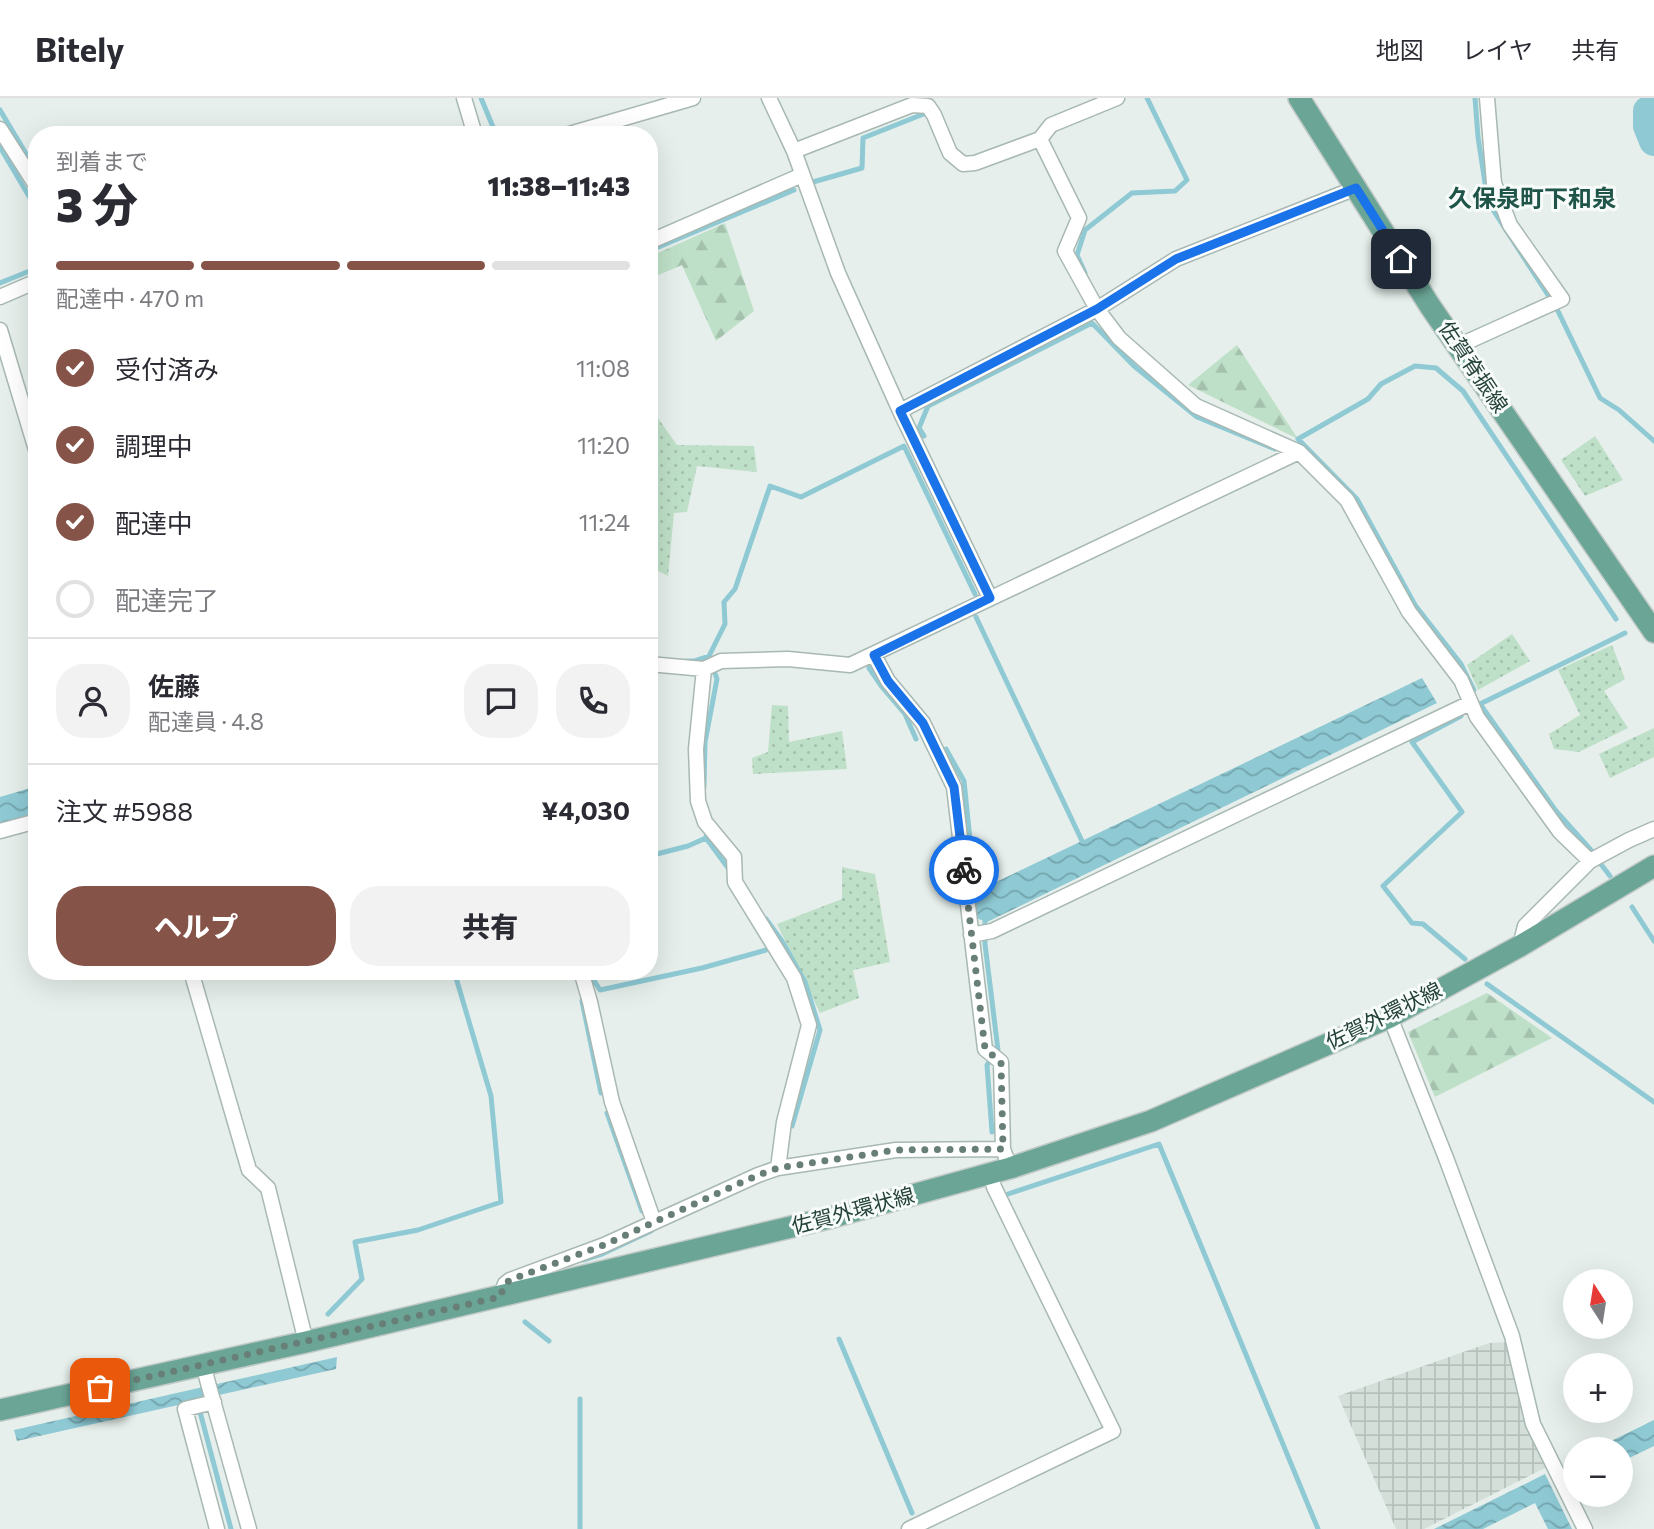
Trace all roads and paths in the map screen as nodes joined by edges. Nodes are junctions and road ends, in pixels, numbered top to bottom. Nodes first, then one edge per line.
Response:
1 (464, 98) edge
2 (694, 98) edge
3 (769, 98) edge
4 (1073, 98) edge
5 (1117, 98) edge
6 (1298, 98) edge
7 (1487, 98) edge
8 (1079, 113) junction
9 (472, 126) edge
10 (597, 126) edge
11 (0, 129) edge
12 (1040, 139) junction
13 (794, 151) junction
14 (28, 173) edge
15 (802, 175) junction
16 (1356, 188) junction
17 (658, 239) edge
18 (28, 285) edge
19 (0, 297) edge
20 (1097, 309) junction
21 (0, 330) edge
22 (1458, 346) junction
23 (900, 411) junction
24 (28, 423) edge
25 (1299, 452) junction
26 (990, 598) junction
27 (1654, 632) edge
28 (874, 655) junction
29 (658, 665) edge
30 (704, 669) junction
31 (1470, 703) junction
32 (28, 823) edge
33 (1654, 829) edge
34 (0, 831) edge
35 (1590, 861) junction
36 (1654, 866) edge
37 (971, 935) junction
38 (1520, 946) junction
39 (194, 980) edge
40 (584, 980) edge
41 (1390, 1017) junction
42 (1002, 1164) junction
43 (778, 1168) junction
44 (654, 1222) junction
45 (500, 1297) junction
46 (306, 1342) junction
47 (205, 1372) junction
48 (205, 1405) junction
49 (0, 1410) edge
50 (217, 1529) edge
51 (249, 1529) edge
52 (909, 1529) edge
53 (1585, 1529) edge

1 - 9 street
2 - 10 street
3 - 13 street
4 - 8 street
5 - 8 street
6 - 16 main road, 佐賀脊振線
7 - 22 street
8 - 12 street
11 - 14 street
12 - 13 street
12 - 20 street
13 - 15 street
15 - 17 street
15 - 23 street
16 - 20 street
16 - 22 main road, 佐賀脊振線
18 - 19 street
20 - 23 street
20 - 25 street
21 - 24 street
22 - 27 main road, 佐賀脊振線
23 - 26 street
25 - 26 street
25 - 31 street
26 - 28 street
28 - 30 street
28 - 37 street
29 - 30 street
30 - 43 street
31 - 35 street
31 - 37 street
32 - 34 street
33 - 35 street
35 - 38 street
36 - 38 main road, 佐賀外環状線
37 - 42 street
38 - 41 main road, 佐賀外環状線
39 - 46 street
40 - 44 street
41 - 42 main road, 佐賀外環状線
41 - 53 street
42 - 43 street
42 - 45 main road, 佐賀外環状線
42 - 52 street
43 - 44 street
44 - 45 street
45 - 46 main road, 佐賀外環状線
46 - 47 main road, 佐賀外環状線
47 - 48 street
47 - 49 main road, 佐賀外環状線
48 - 50 street
48 - 51 street

